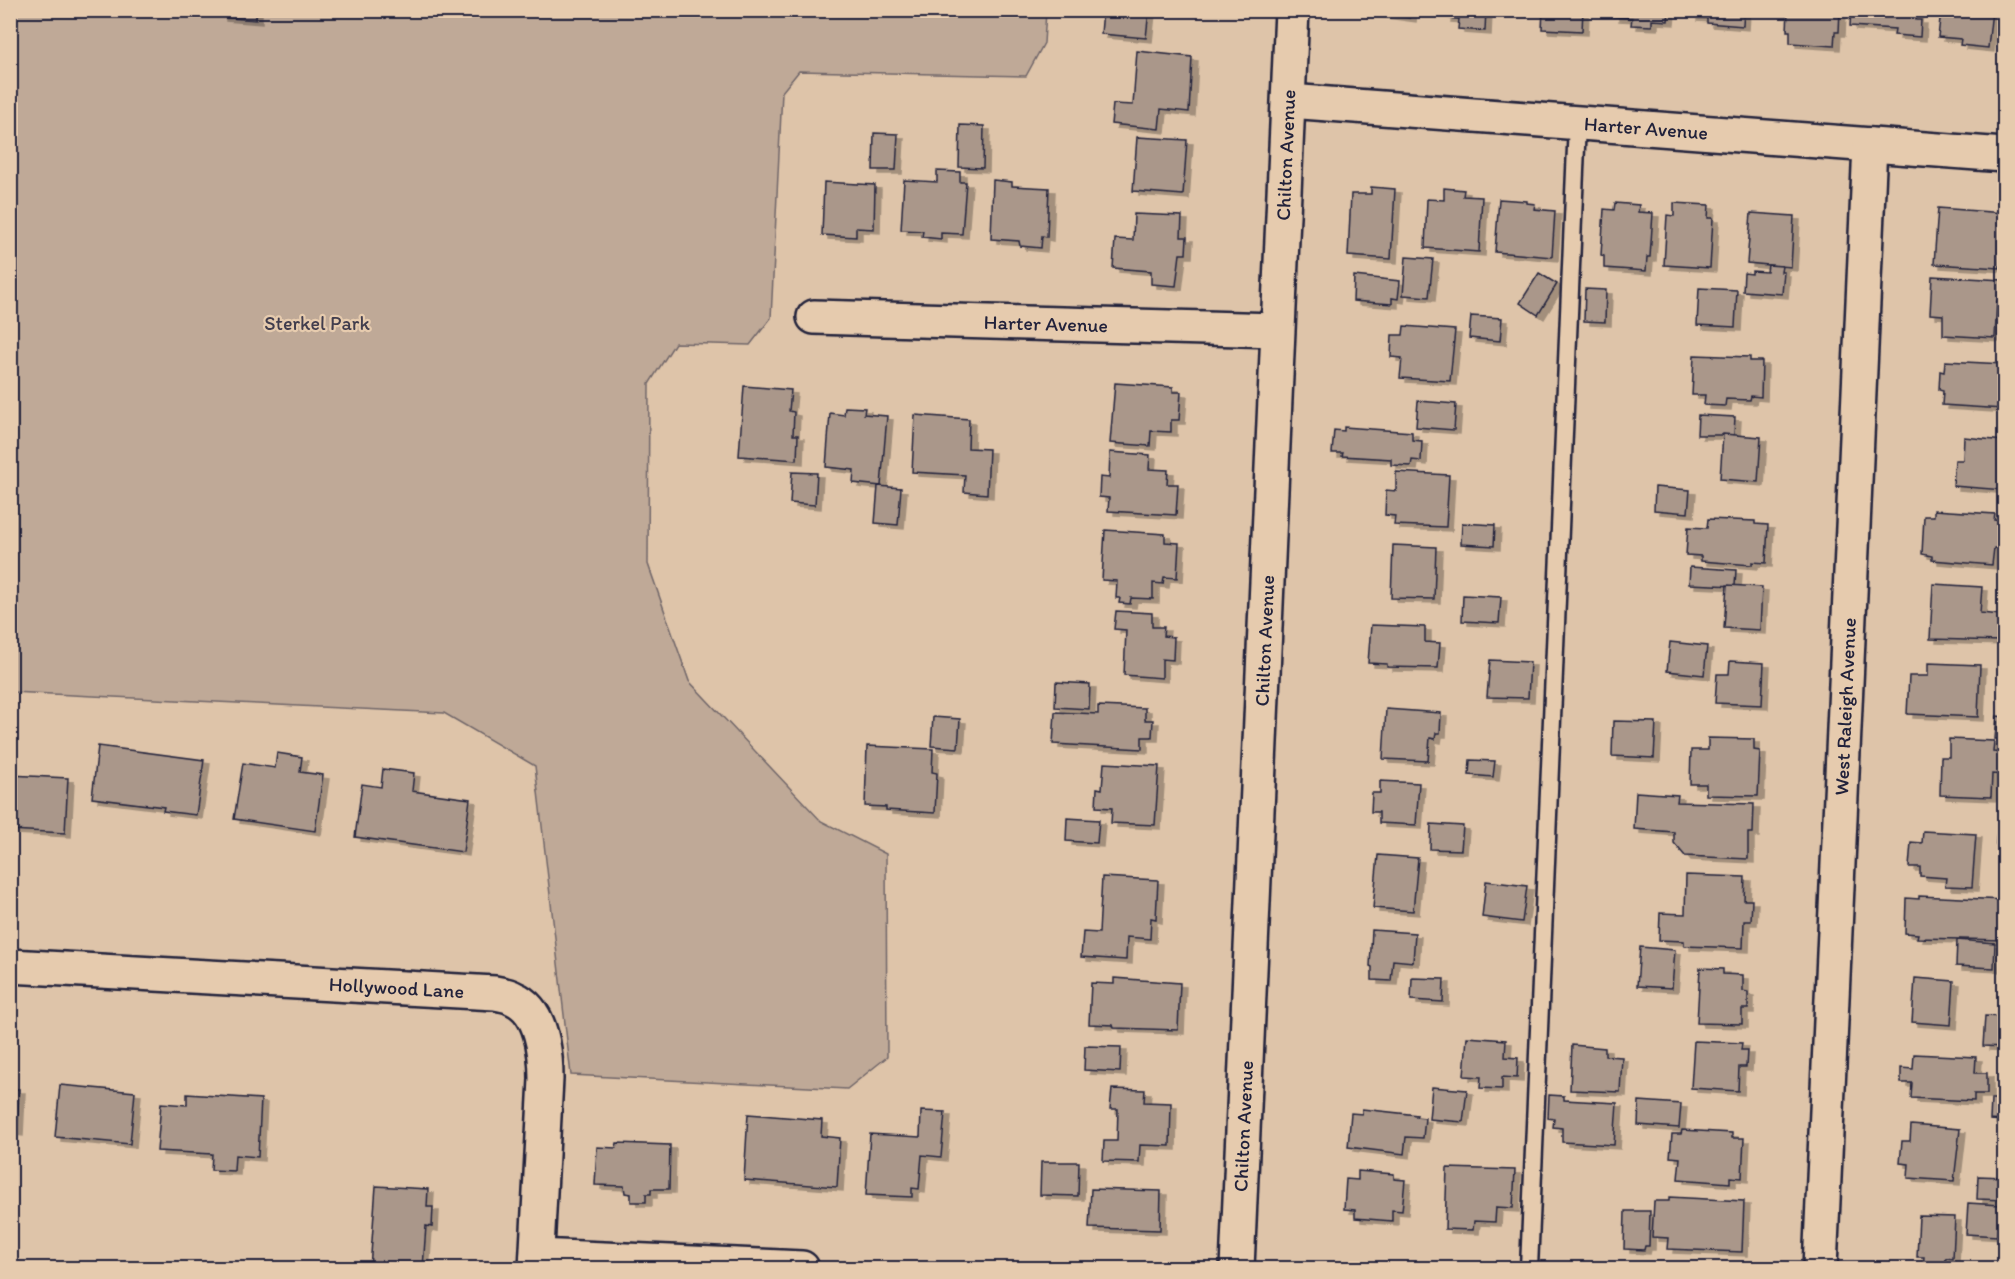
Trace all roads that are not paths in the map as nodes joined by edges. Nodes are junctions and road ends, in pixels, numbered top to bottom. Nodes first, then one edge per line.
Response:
1 (1292, 10) edge
2 (1289, 101) junction
3 (1577, 123) junction
4 (1870, 145) junction
5 (2004, 155) edge
6 (814, 316) dead end
7 (1277, 330) junction
8 (10, 966) edge
9 (536, 1262) edge
10 (802, 1269) edge
11 (1238, 1269) edge
12 (1529, 1269) edge
13 (1820, 1269) edge

1 - 2 street, Chilton Avenue
2 - 3 street, Harter Avenue
2 - 7 street, Chilton Avenue
3 - 4 street, Harter Avenue
3 - 12 lane
4 - 5 street, Harter Avenue
4 - 13 street, West Raleigh Avenue
6 - 7 street, Harter Avenue
7 - 11 street, Chilton Avenue
8 - 9 street, Hollywood Lane
9 - 10 street

